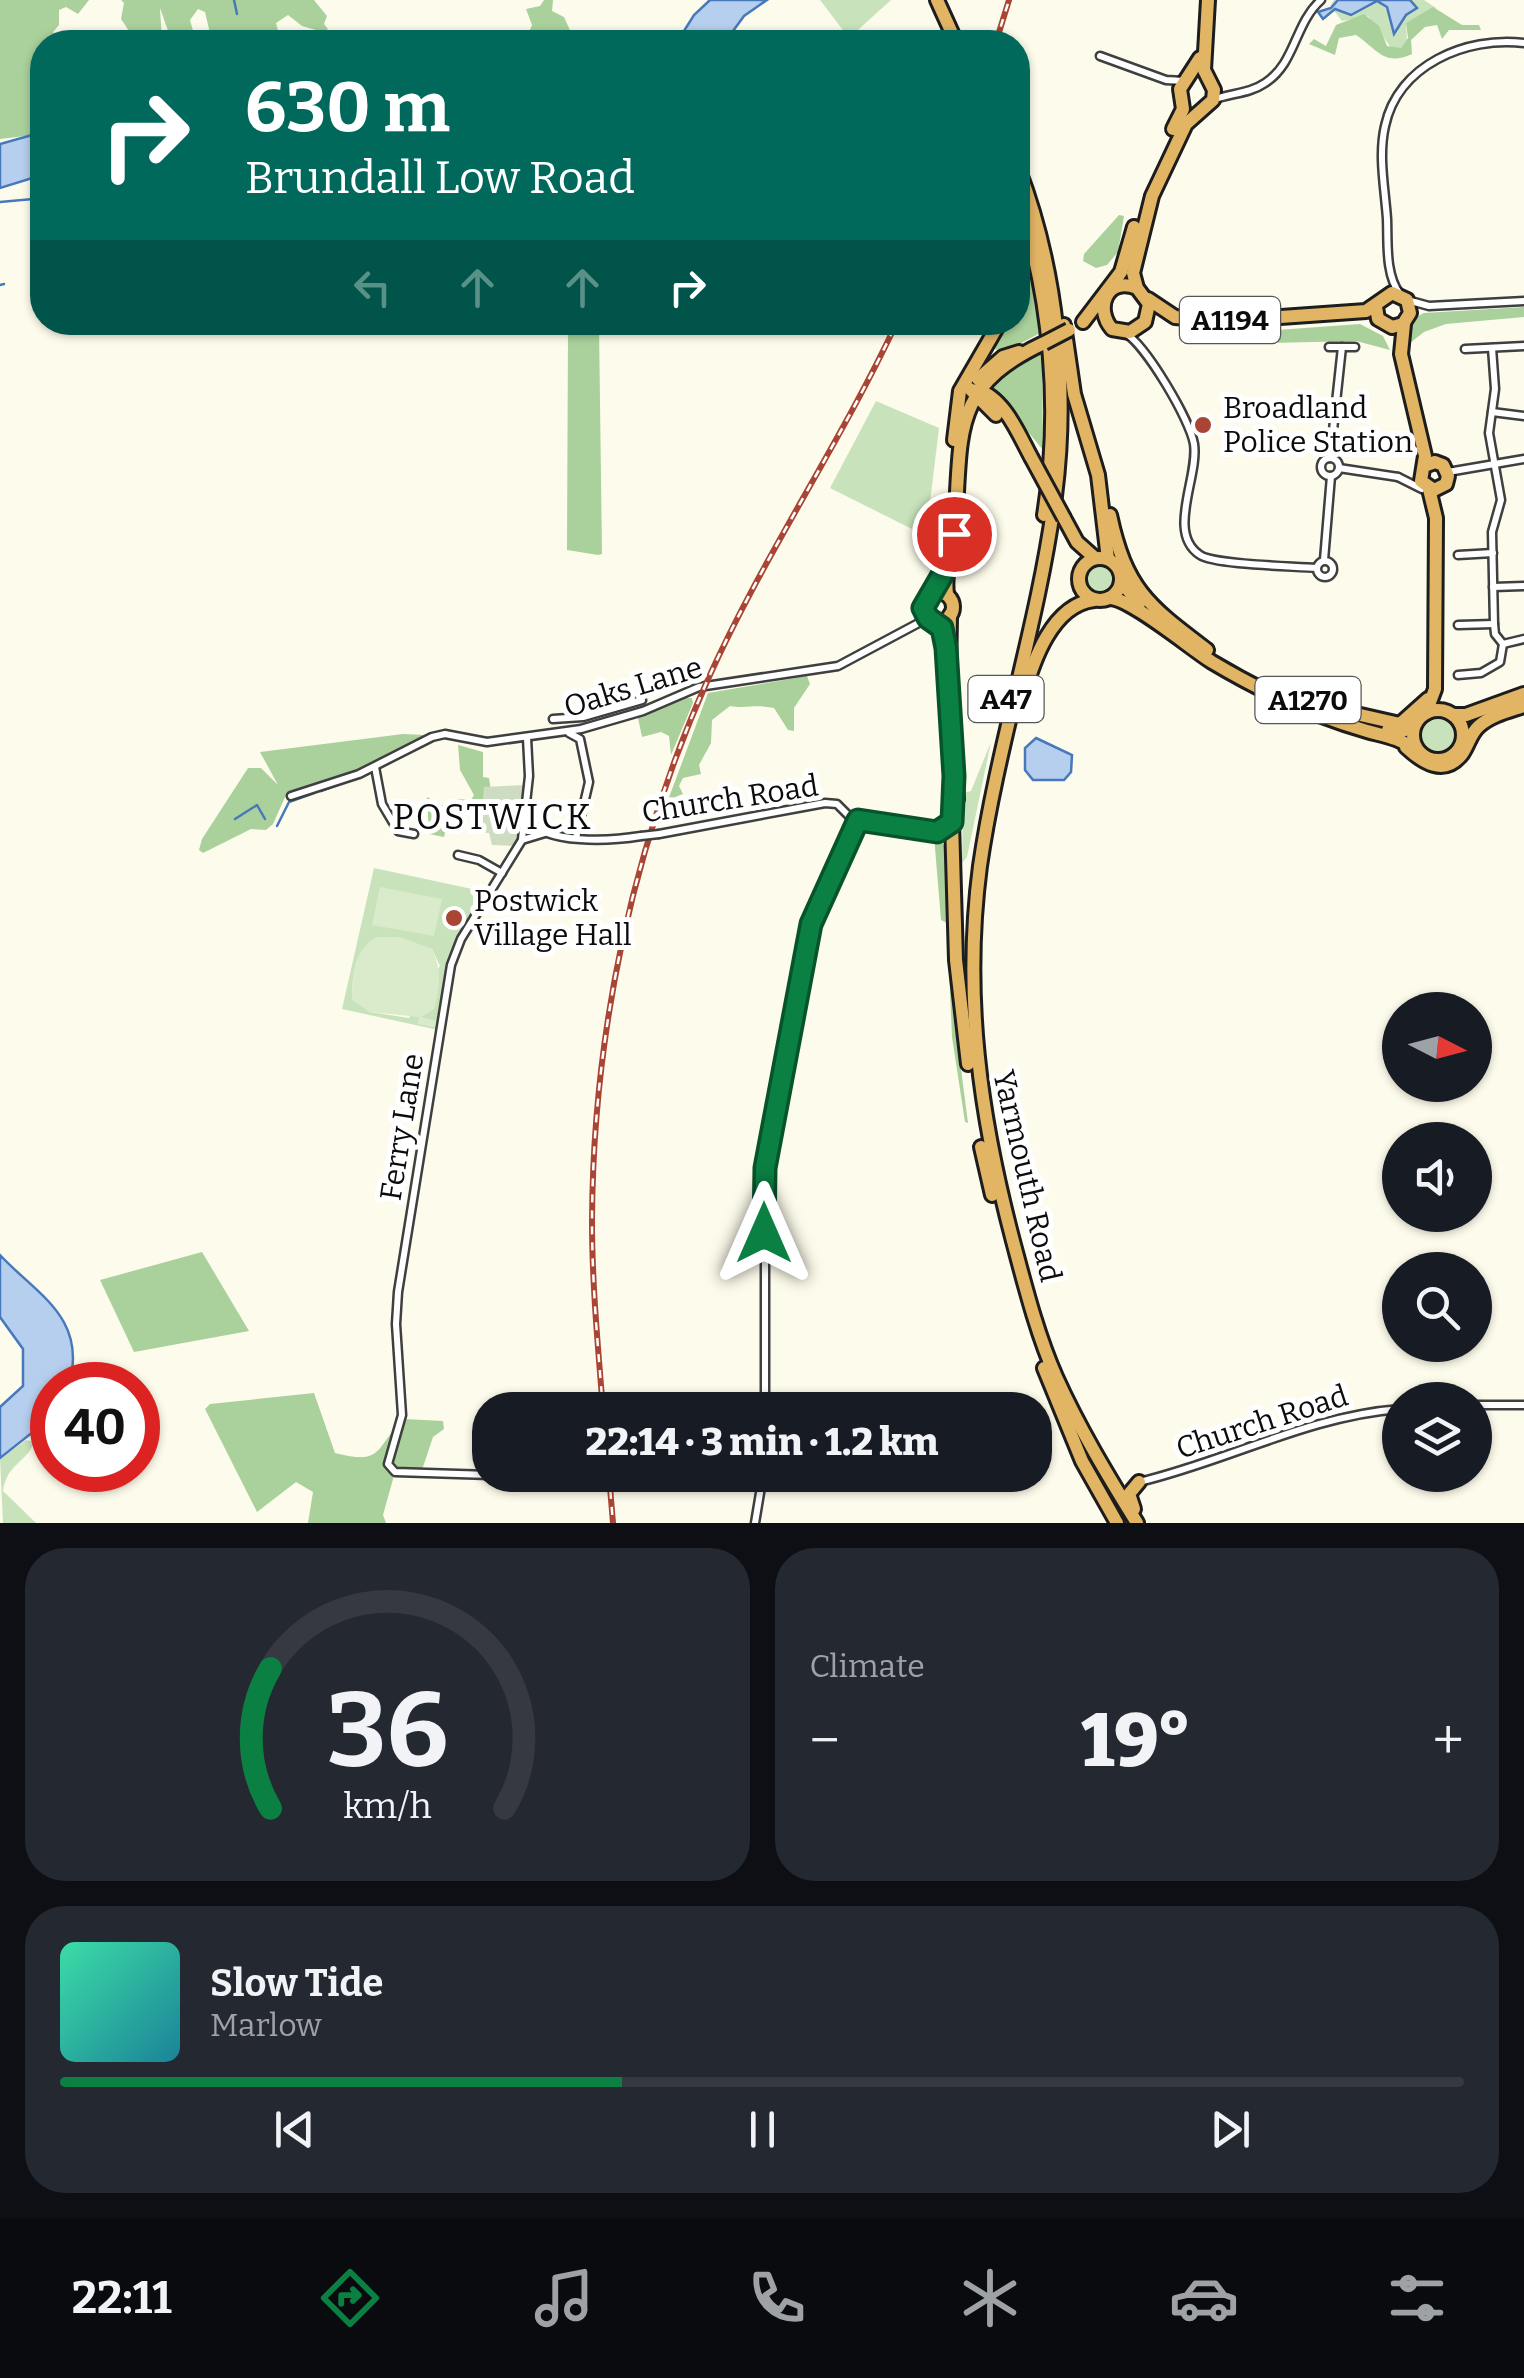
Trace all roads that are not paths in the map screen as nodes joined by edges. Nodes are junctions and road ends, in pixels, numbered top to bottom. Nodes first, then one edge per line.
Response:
1 (937, 0) edge
2 (945, 0) edge
3 (1208, 0) edge
4 (1321, 0) edge
5 (951, 30) edge
6 (959, 30) edge
7 (1524, 43) edge
8 (1204, 46) junction
9 (1100, 56) dead end
10 (1166, 80) junction
11 (1208, 81) junction
12 (1184, 90) junction
13 (1231, 94) junction
14 (1213, 100) junction
15 (1199, 112) junction
16 (1030, 206) edge
17 (1032, 212) junction
18 (1134, 227) junction
19 (1030, 241) edge
20 (1390, 271) junction
21 (1116, 287) junction
22 (1142, 292) junction
23 (1404, 297) junction
24 (1380, 301) junction
25 (1524, 301) edge
26 (1429, 306) junction
27 (1102, 308) junction
28 (1406, 320) junction
29 (1143, 324) junction
30 (1078, 325) junction
31 (1384, 325) junction
32 (1117, 330) junction
33 (992, 335) edge
34 (989, 340) junction
35 (1400, 344) junction
36 (1355, 346) dead end
37 (1524, 346) edge
38 (1330, 347) dead end
39 (1342, 347) junction
40 (1142, 348) junction
41 (1492, 348) junction
42 (1465, 349) dead end
43 (1023, 354) junction
44 (996, 362) junction
45 (976, 387) junction
46 (1492, 412) junction
47 (1080, 415) junction
48 (1524, 416) edge
49 (1002, 420) junction
50 (964, 421) junction
51 (1423, 440) junction
52 (1027, 451) junction
53 (1330, 458) junction
54 (1524, 459) edge
55 (1494, 463) junction
56 (1444, 467) junction
57 (1339, 468) junction
58 (1330, 476) junction
59 (1401, 478) junction
60 (1428, 480) junction
61 (957, 490) junction
62 (1073, 536) junction
63 (1492, 554) junction
64 (1458, 555) dead end
65 (1102, 559) junction
66 (1324, 560) junction
67 (1316, 568) junction
68 (1081, 570) junction
69 (1436, 573) junction
70 (1121, 581) junction
71 (1524, 586) edge
72 (1493, 587) junction
73 (940, 593) junction
74 (1109, 598) junction
75 (1094, 600) junction
76 (1436, 612) junction
77 (938, 618) junction
78 (1494, 624) junction
79 (1458, 625) dead end
80 (1524, 639) edge
81 (1503, 644) junction
82 (1207, 650) junction
83 (1458, 674) dead end
84 (1435, 689) junction
85 (1524, 694) edge
86 (642, 700) dead end
87 (1524, 704) edge
88 (618, 706) junction
89 (1334, 710) junction
90 (1426, 713) junction
91 (1450, 714) junction
92 (621, 718) junction
93 (553, 719) dead end
94 (1414, 726) junction
95 (581, 729) junction
96 (1366, 731) junction
97 (568, 732) junction
98 (1463, 736) junction
99 (527, 738) junction
100 (580, 739) junction
101 (1416, 750) junction
102 (375, 767) junction
103 (291, 796) dead end
104 (990, 815) junction
105 (526, 819) junction
106 (856, 823) junction
107 (946, 830) junction
108 (545, 833) junction
109 (414, 834) dead end
110 (576, 838) junction
111 (522, 840) junction
112 (458, 855) dead end
113 (502, 872) junction
114 (968, 1064) junction
115 (766, 1392) edge
116 (1492, 1405) edge
117 (1524, 1406) edge
118 (1382, 1411) edge
119 (472, 1474) edge
120 (1110, 1478) junction
121 (1138, 1482) junction
122 (761, 1492) edge
123 (755, 1523) edge
124 (1117, 1523) edge
125 (1139, 1523) edge

1 - 5 highway
2 - 6 highway
3 - 8 highway
4 - 13 street
7 - 20 street
8 - 11 highway
8 - 12 highway
9 - 10 street
10 - 12 street
10 - 12 street
11 - 12 highway
11 - 13 street
11 - 14 highway
12 - 15 highway
12 - 18 highway
13 - 14 street
14 - 15 highway
15 - 22 highway
16 - 17 highway, A47
17 - 47 highway, A47
17 - 104 highway, A47
18 - 21 highway
18 - 30 highway
19 - 114 highway, A47
20 - 23 street
20 - 24 street
21 - 22 highway
21 - 27 highway
22 - 24 highway, A1194
22 - 29 highway
23 - 24 highway
23 - 26 street
23 - 28 highway
24 - 31 highway
25 - 26 street
26 - 28 street
27 - 30 highway
27 - 32 highway
28 - 31 highway
28 - 35 highway
29 - 31 highway, A1194
29 - 32 highway
29 - 40 street
30 - 32 highway
30 - 43 highway, bridge
31 - 35 highway
32 - 40 street
33 - 34 highway
34 - 44 highway
34 - 45 highway
35 - 51 highway
36 - 39 street
37 - 41 street
38 - 39 street
39 - 53 street
40 - 67 street
41 - 42 street
41 - 46 street
43 - 44 highway
43 - 45 highway
44 - 45 highway
45 - 49 highway
45 - 50 highway
45 - 52 highway
45 - 61 highway
46 - 48 street
46 - 55 street
47 - 65 highway, A47
47 - 82 highway, A47
49 - 50 highway
49 - 52 highway
50 - 61 highway
51 - 56 highway
51 - 60 highway
52 - 62 highway, bridge
53 - 57 street
53 - 58 street
54 - 55 street
55 - 56 street
55 - 63 street
56 - 60 highway
56 - 60 highway
57 - 58 street
57 - 59 street
58 - 66 street
59 - 60 street
59 - 69 street
60 - 69 highway
61 - 73 highway
62 - 65 highway
62 - 68 highway
63 - 64 street
63 - 72 street
65 - 68 highway
65 - 70 highway
66 - 67 street
66 - 67 street
68 - 75 highway
69 - 76 highway
70 - 74 highway
70 - 82 highway, A1270
71 - 72 street
72 - 78 street
73 - 77 highway
73 - 77 highway
74 - 75 highway
74 - 96 highway, A1270
75 - 104 highway, A47
76 - 84 highway
76 - 89 highway
77 - 92 street, Oaks Lane
77 - 107 highway
78 - 79 street
78 - 81 street
80 - 81 street
81 - 83 street
82 - 89 highway, A1270
84 - 90 highway
84 - 91 highway
85 - 91 highway
86 - 88 street
87 - 96 highway
87 - 98 highway
88 - 92 street
88 - 93 street
89 - 94 highway, A1270
90 - 91 highway
90 - 94 highway
91 - 98 highway
92 - 95 street, Oaks Lane
94 - 101 highway
95 - 97 street, Oaks Lane
95 - 100 street
96 - 101 highway, A1270
97 - 99 street, Oaks Lane
97 - 100 street
98 - 101 highway
99 - 102 street, Oaks Lane
99 - 105 street
100 - 110 street
102 - 103 street, Oaks Lane
102 - 109 street
104 - 120 highway, Yarmouth Road / A47
105 - 108 street
105 - 111 street
106 - 107 street
106 - 110 street, Church Road, bridge
106 - 115 street
107 - 114 highway, A47
108 - 110 street, Church Road
108 - 111 street
111 - 113 street, Ferry Lane
112 - 113 street
113 - 119 street, Ferry Lane
114 - 124 highway, Yarmouth Road / A47
116 - 117 street
118 - 121 street, Church Road
120 - 121 highway
120 - 125 highway, Yarmouth Road / A47
121 - 125 highway, A47
122 - 123 street

